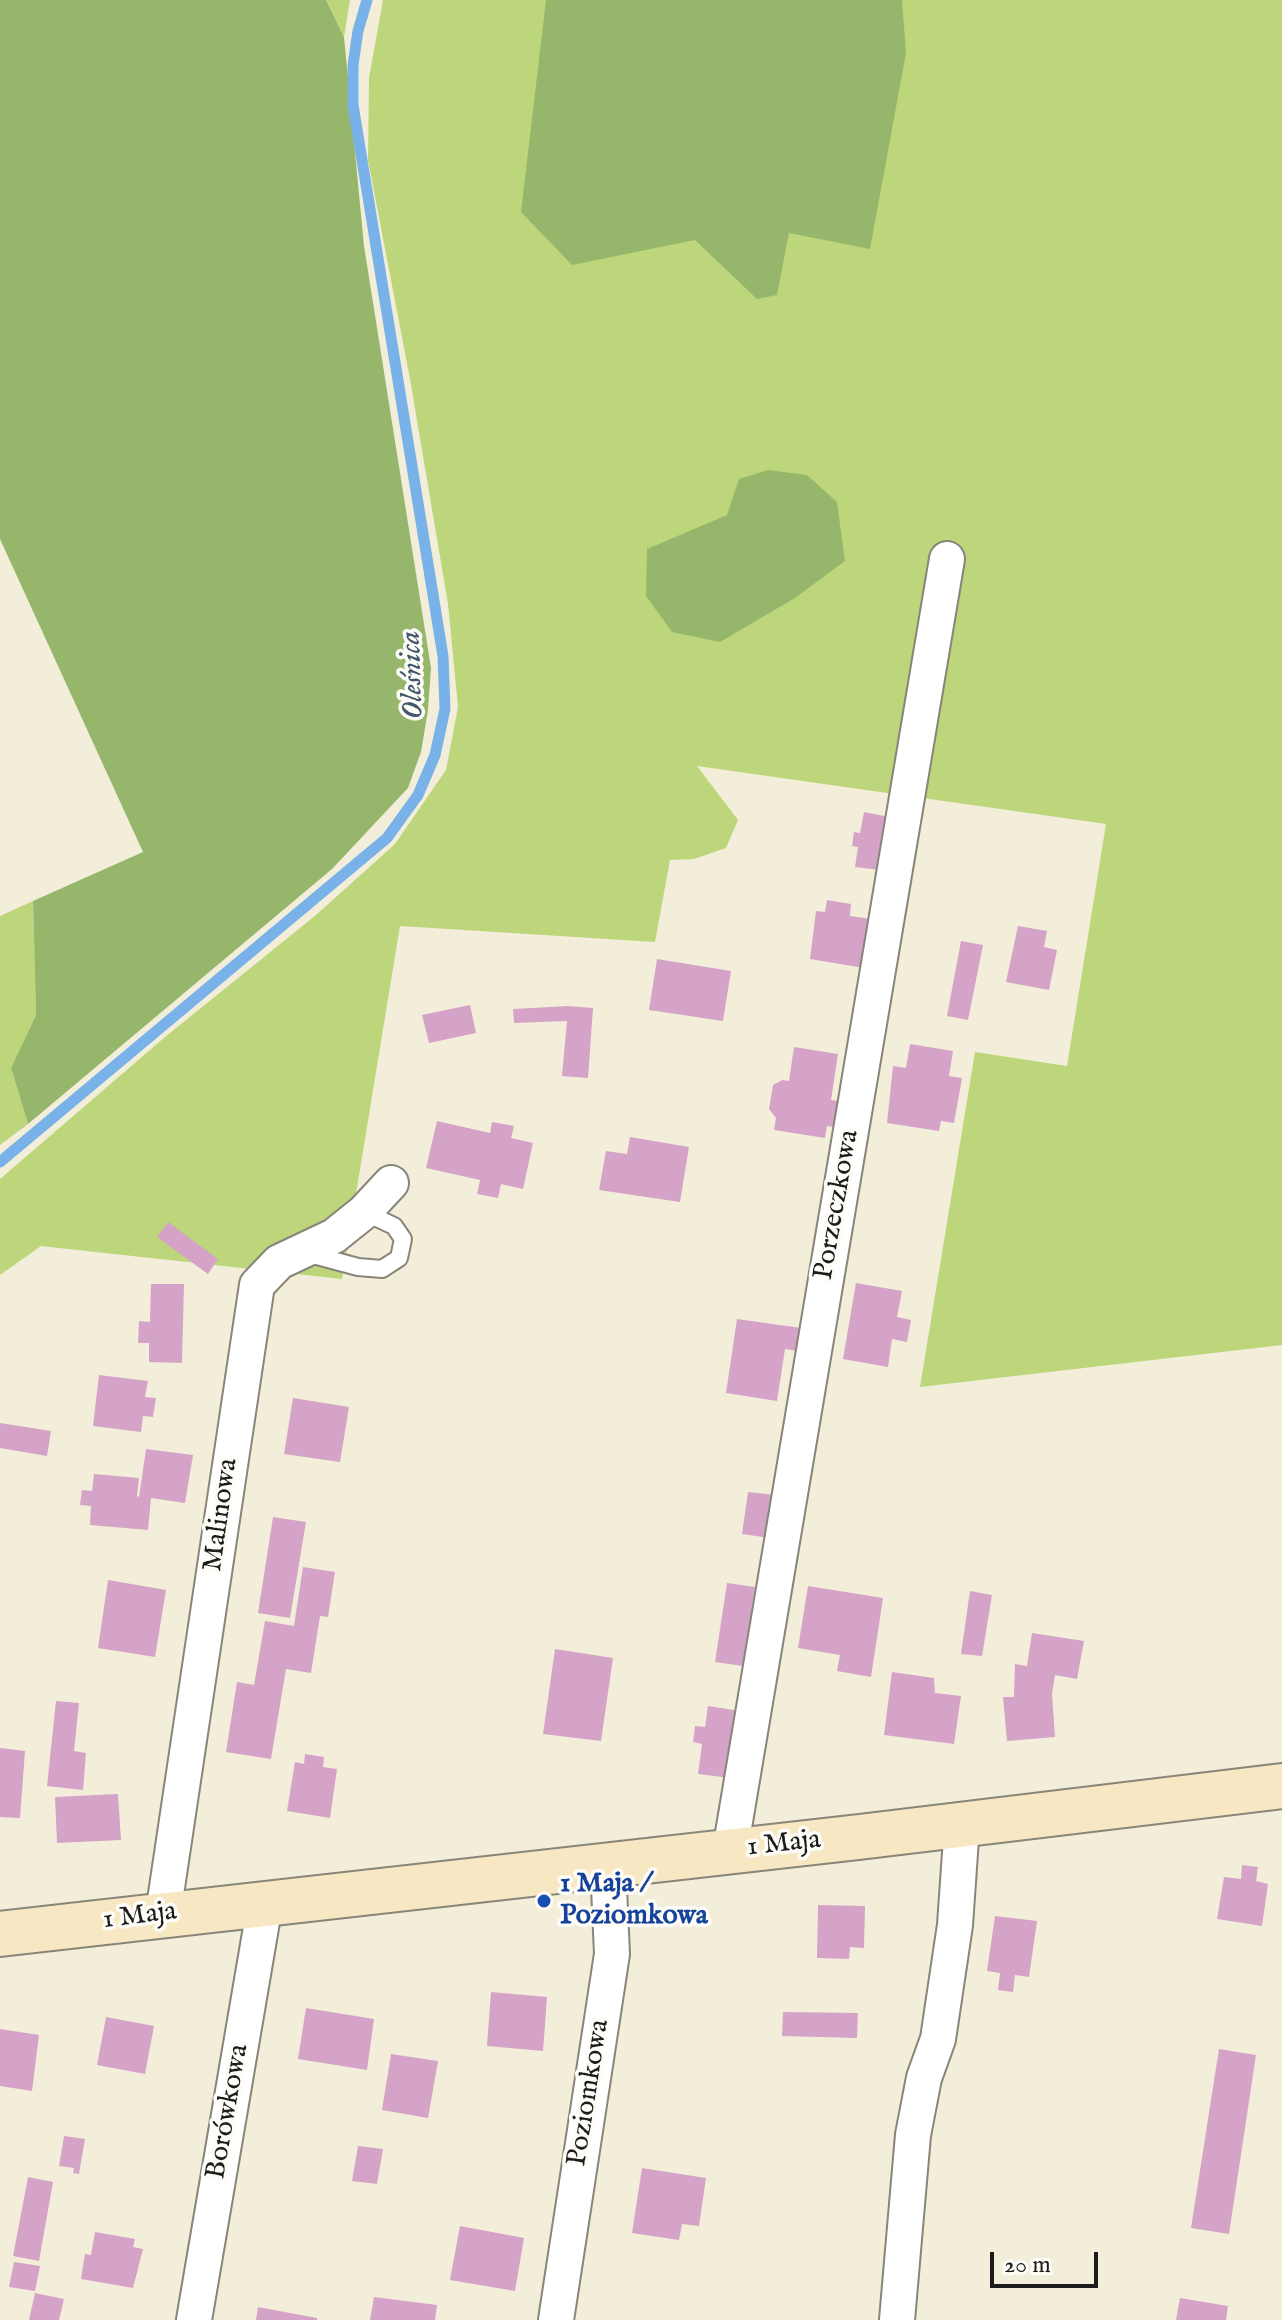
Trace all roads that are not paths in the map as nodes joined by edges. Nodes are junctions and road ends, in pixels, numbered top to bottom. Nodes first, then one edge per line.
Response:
1 (947, 559) dead end
2 (391, 1183) dead end
3 (364, 1212) junction
4 (301, 1251) junction
5 (1282, 1786) edge
6 (962, 1824) junction
7 (730, 1851) junction
8 (608, 1865) junction
9 (265, 1904) junction
10 (163, 1914) junction
11 (0, 1934) edge
12 (194, 2320) edge
13 (556, 2320) edge
14 (897, 2320) edge

1 - 7 street, Porzeczkowa
2 - 3 street, Malinowa
3 - 4 street, Malinowa
3 - 4 lane
4 - 10 street, Malinowa
5 - 6 street, 1 Maja
6 - 7 street, 1 Maja
6 - 14 street
7 - 8 street, 1 Maja
8 - 9 street, 1 Maja
8 - 13 street, Poziomkowa
9 - 10 street, 1 Maja
9 - 12 street, Borówkowa
10 - 11 street, 1 Maja

